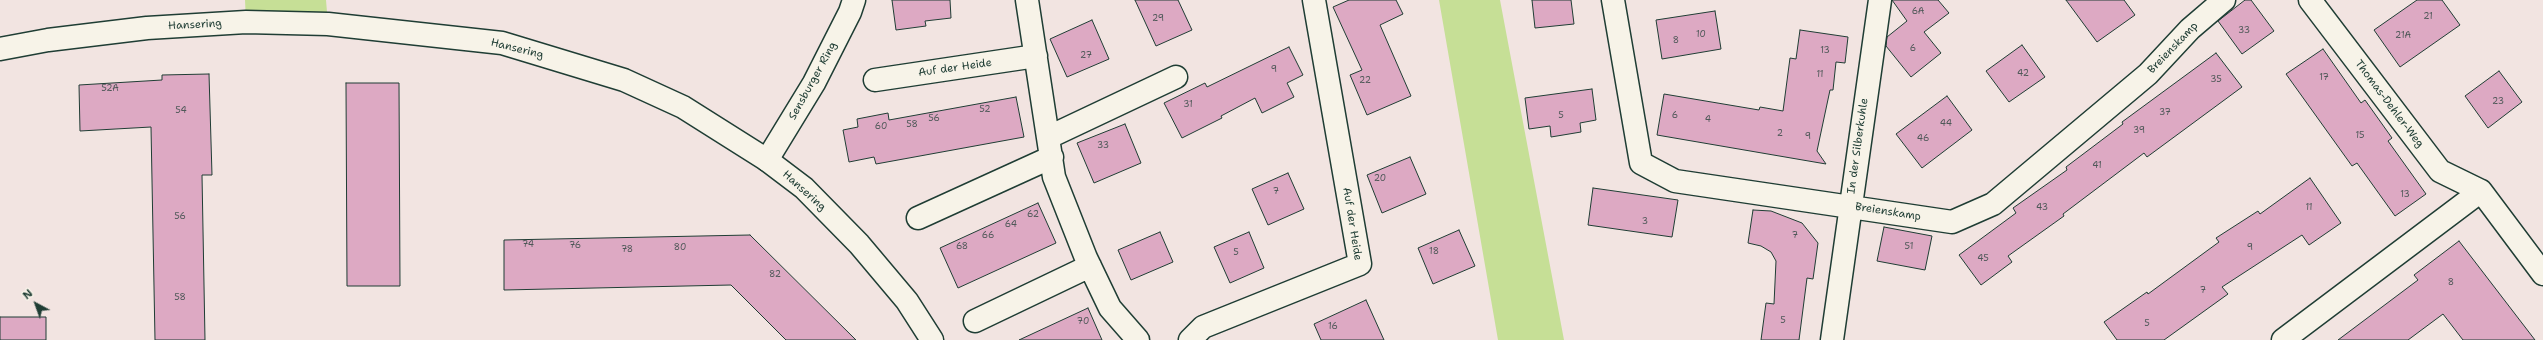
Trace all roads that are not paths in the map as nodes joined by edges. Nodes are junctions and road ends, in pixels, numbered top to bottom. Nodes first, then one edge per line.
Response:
1 (854, 0) edge
2 (1027, 0) edge
3 (1314, 0) edge
4 (1613, 0) edge
5 (1880, 0) edge
6 (2224, 0) edge
7 (2310, 0) edge
8 (0, 49) edge
9 (1036, 56) junction
10 (1176, 77) dead end
11 (875, 80) dead end
12 (1050, 147) junction
13 (768, 160) junction
14 (2481, 191) junction
15 (1849, 206) junction
16 (918, 218) dead end
17 (1090, 266) junction
18 (2543, 274) edge
19 (975, 321) dead end
20 (932, 340) edge
21 (1138, 340) edge
22 (1190, 340) edge
23 (1832, 340) edge
24 (2283, 340) edge

1 - 13 street, Sensburger Ring
2 - 9 street
3 - 22 street, Auf der Heide
4 - 15 street, Breienskamp
5 - 15 street, In der Silberkuhle
6 - 15 street, Breienskamp
7 - 14 street, Thomas-Dehler-Weg
8 - 13 street, Hansering
9 - 11 street, Auf der Heide
9 - 12 street
10 - 12 street
12 - 16 street
12 - 17 street
13 - 20 street, Hansering
14 - 18 street, Thomas-Dehler-Weg
14 - 24 street
15 - 23 street, In der Silberkuhle
17 - 19 street
17 - 21 street

